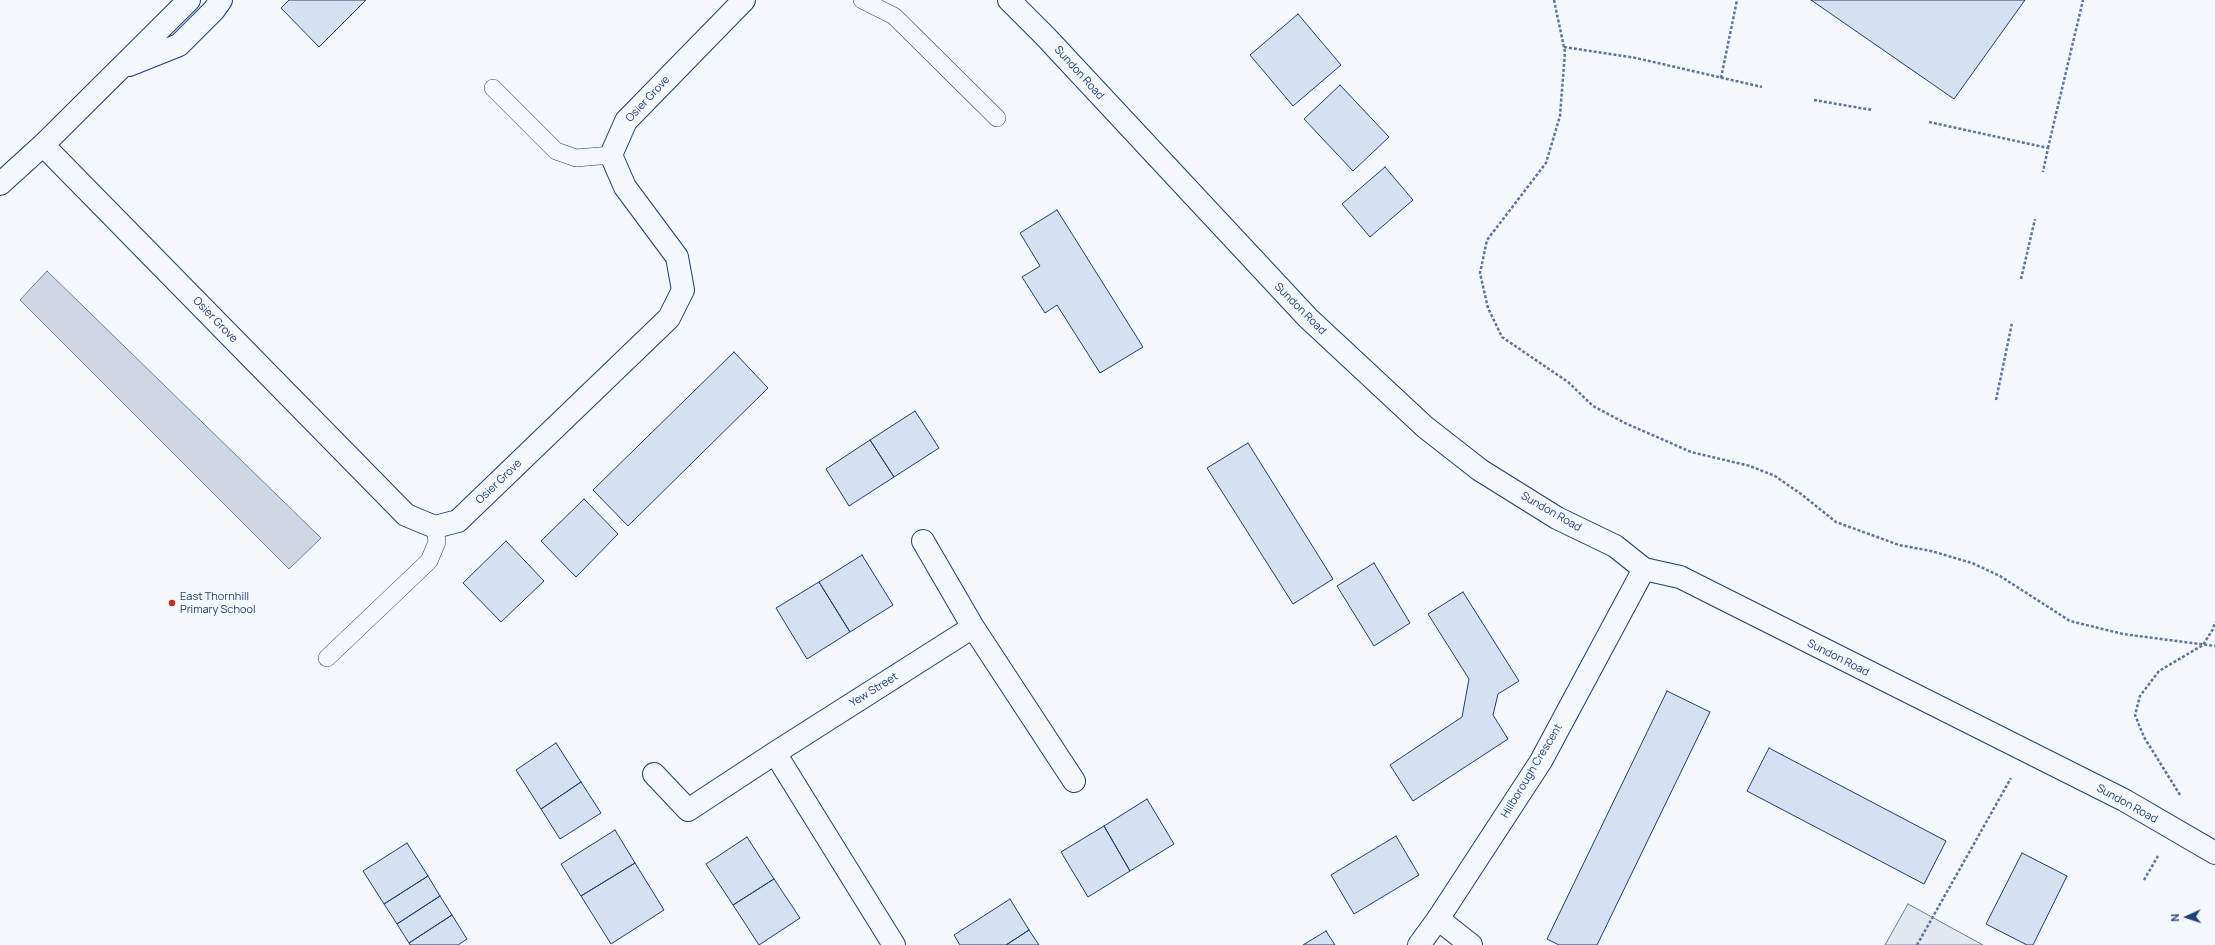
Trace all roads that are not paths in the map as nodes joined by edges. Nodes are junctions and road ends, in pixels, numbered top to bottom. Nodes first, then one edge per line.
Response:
1 (189, 0) edge
2 (221, 0) edge
3 (744, 0) edge
4 (862, 0) edge
5 (1009, 0) edge
6 (120, 68) junction
7 (493, 88) dead end
8 (997, 118) dead end
9 (43, 145) junction
10 (611, 155) junction
11 (0, 184) edge
12 (435, 526) junction
13 (923, 541) dead end
14 (1644, 569) junction
15 (974, 627) junction
16 (327, 658) dead end
17 (775, 753) junction
18 (654, 774) dead end
19 (1074, 781) dead end
20 (2215, 853) edge
21 (1438, 919) junction
22 (894, 945) edge
23 (1418, 945) edge
24 (1471, 945) edge

1 - 6 street
2 - 6 street
3 - 10 street, Osier Grove
4 - 8 lane
5 - 14 street, Sundon Road
6 - 9 street
7 - 10 lane
9 - 11 street
9 - 12 street, Osier Grove
10 - 12 street, Osier Grove
12 - 16 lane
13 - 15 street
14 - 20 street, Sundon Road
14 - 21 street, Hillborough Crescent
15 - 17 street, Yew Street
15 - 19 street
17 - 18 street, Yew Street
17 - 22 street
21 - 23 street, Hillborough Crescent
21 - 24 street

